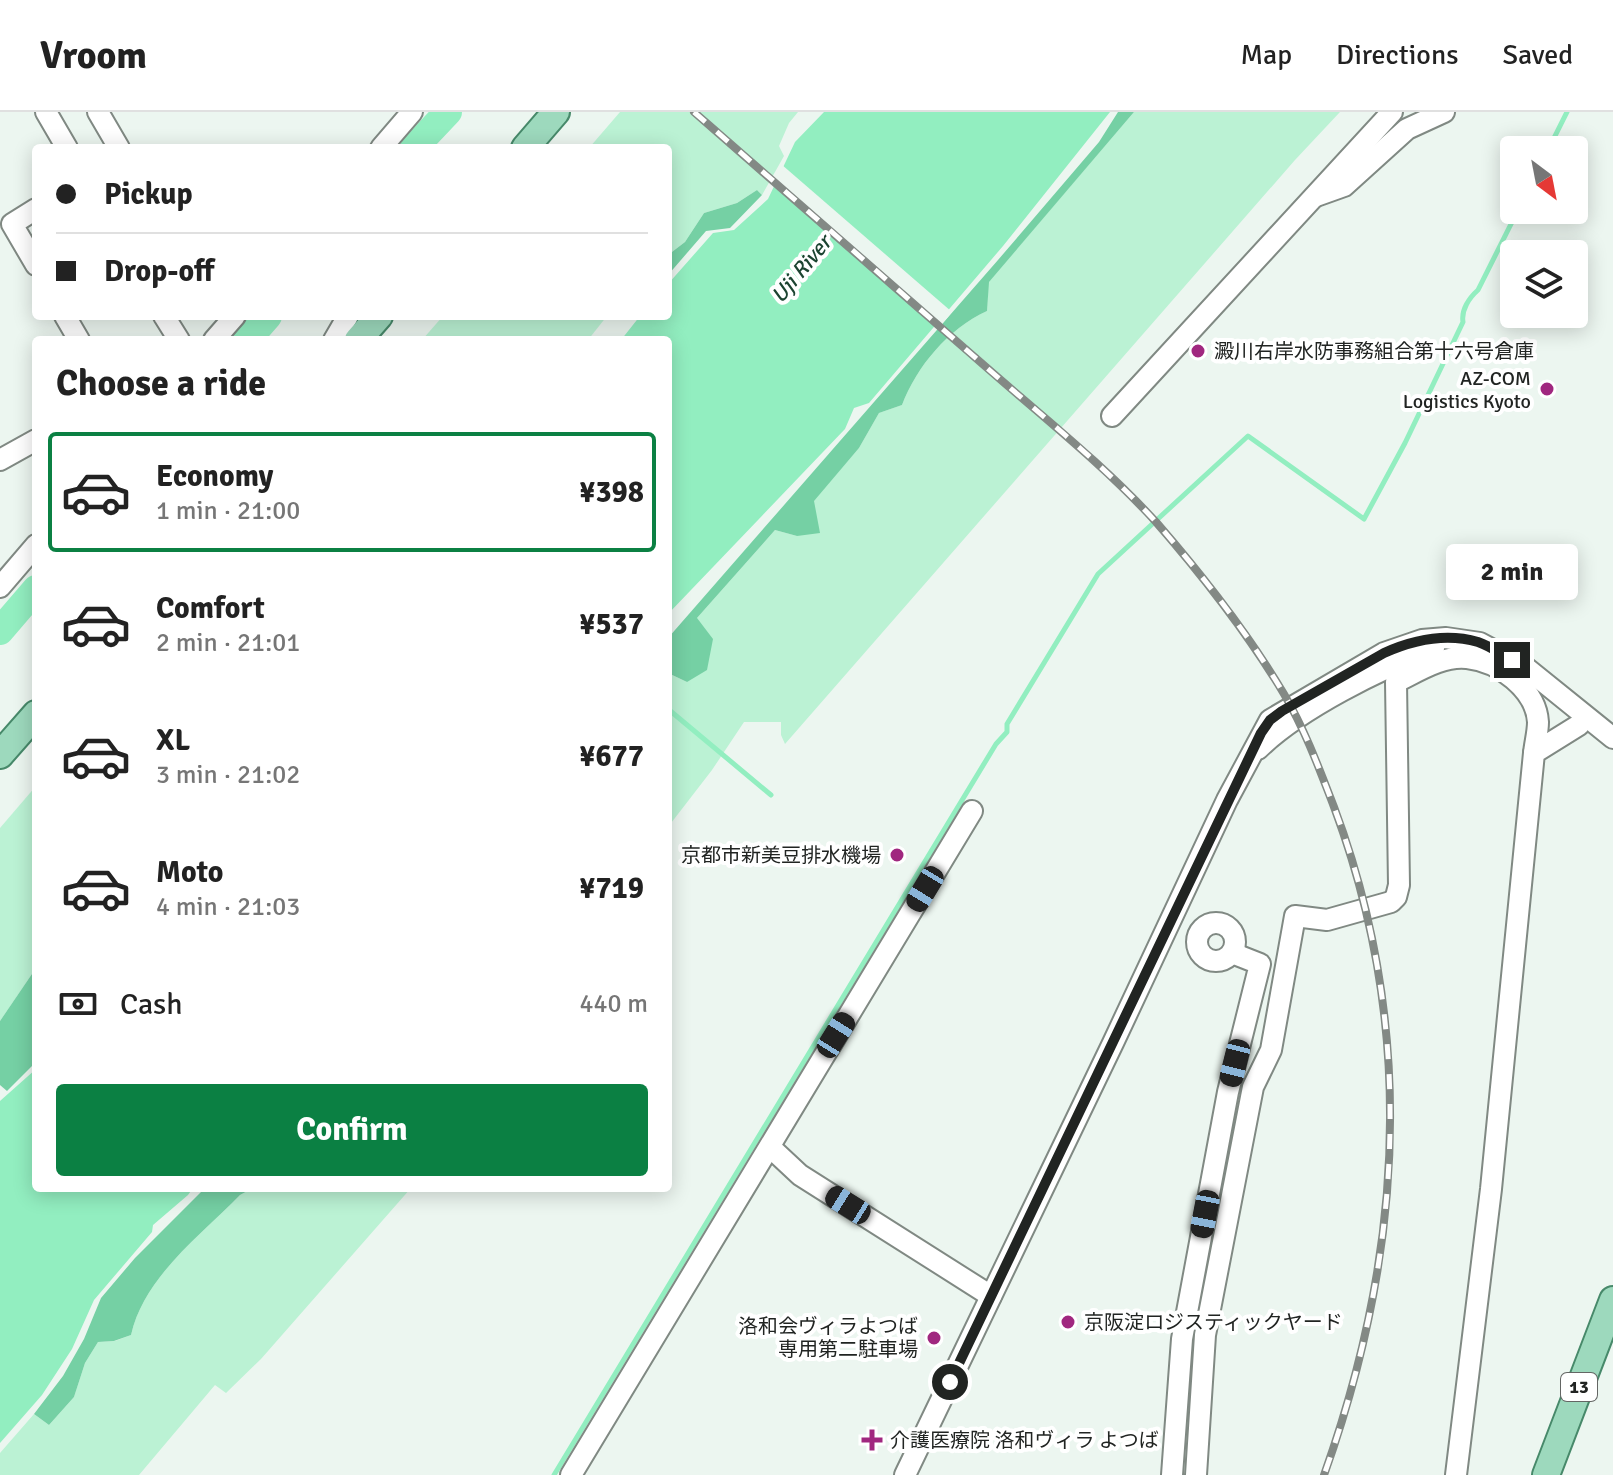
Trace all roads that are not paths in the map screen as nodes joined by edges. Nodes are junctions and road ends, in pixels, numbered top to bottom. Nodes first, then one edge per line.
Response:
1 (46, 112) edge
2 (98, 112) edge
3 (412, 112) edge
4 (556, 112) edge
5 (1392, 112) edge
6 (1444, 112) edge
7 (65, 144) edge
8 (117, 144) edge
9 (384, 144) edge
10 (524, 144) edge
11 (1309, 199) junction
12 (32, 212) edge
13 (32, 258) edge
14 (232, 320) edge
15 (376, 320) edge
16 (218, 336) edge
17 (362, 336) edge
18 (1112, 416) dead end
19 (32, 442) edge
20 (0, 460) edge
21 (32, 550) edge
22 (0, 587) edge
23 (32, 719) edge
24 (1579, 725) dead end
25 (1613, 738) edge
26 (1534, 753) junction
27 (0, 755) edge
28 (972, 811) dead end
29 (1179, 902) junction
30 (1212, 924) junction
31 (1232, 953) junction
32 (770, 1147) junction
33 (991, 1296) junction
34 (1613, 1300) edge
35 (571, 1475) edge
36 (905, 1475) edge
37 (1172, 1475) edge
38 (1196, 1475) edge
39 (1456, 1475) edge
40 (1546, 1475) edge

1 - 7 street
2 - 8 street
3 - 9 street
4 - 10 main road
5 - 11 street
6 - 11 street
11 - 18 street
12 - 13 street
14 - 16 street
15 - 17 main road
19 - 20 street
21 - 22 street
23 - 27 main road
24 - 26 street
25 - 29 street
26 - 38 street
26 - 39 street
28 - 32 street
29 - 30 street
29 - 33 street
30 - 31 street
30 - 31 street
31 - 37 street
32 - 33 street
32 - 35 street
33 - 36 street
34 - 40 main road, 13

